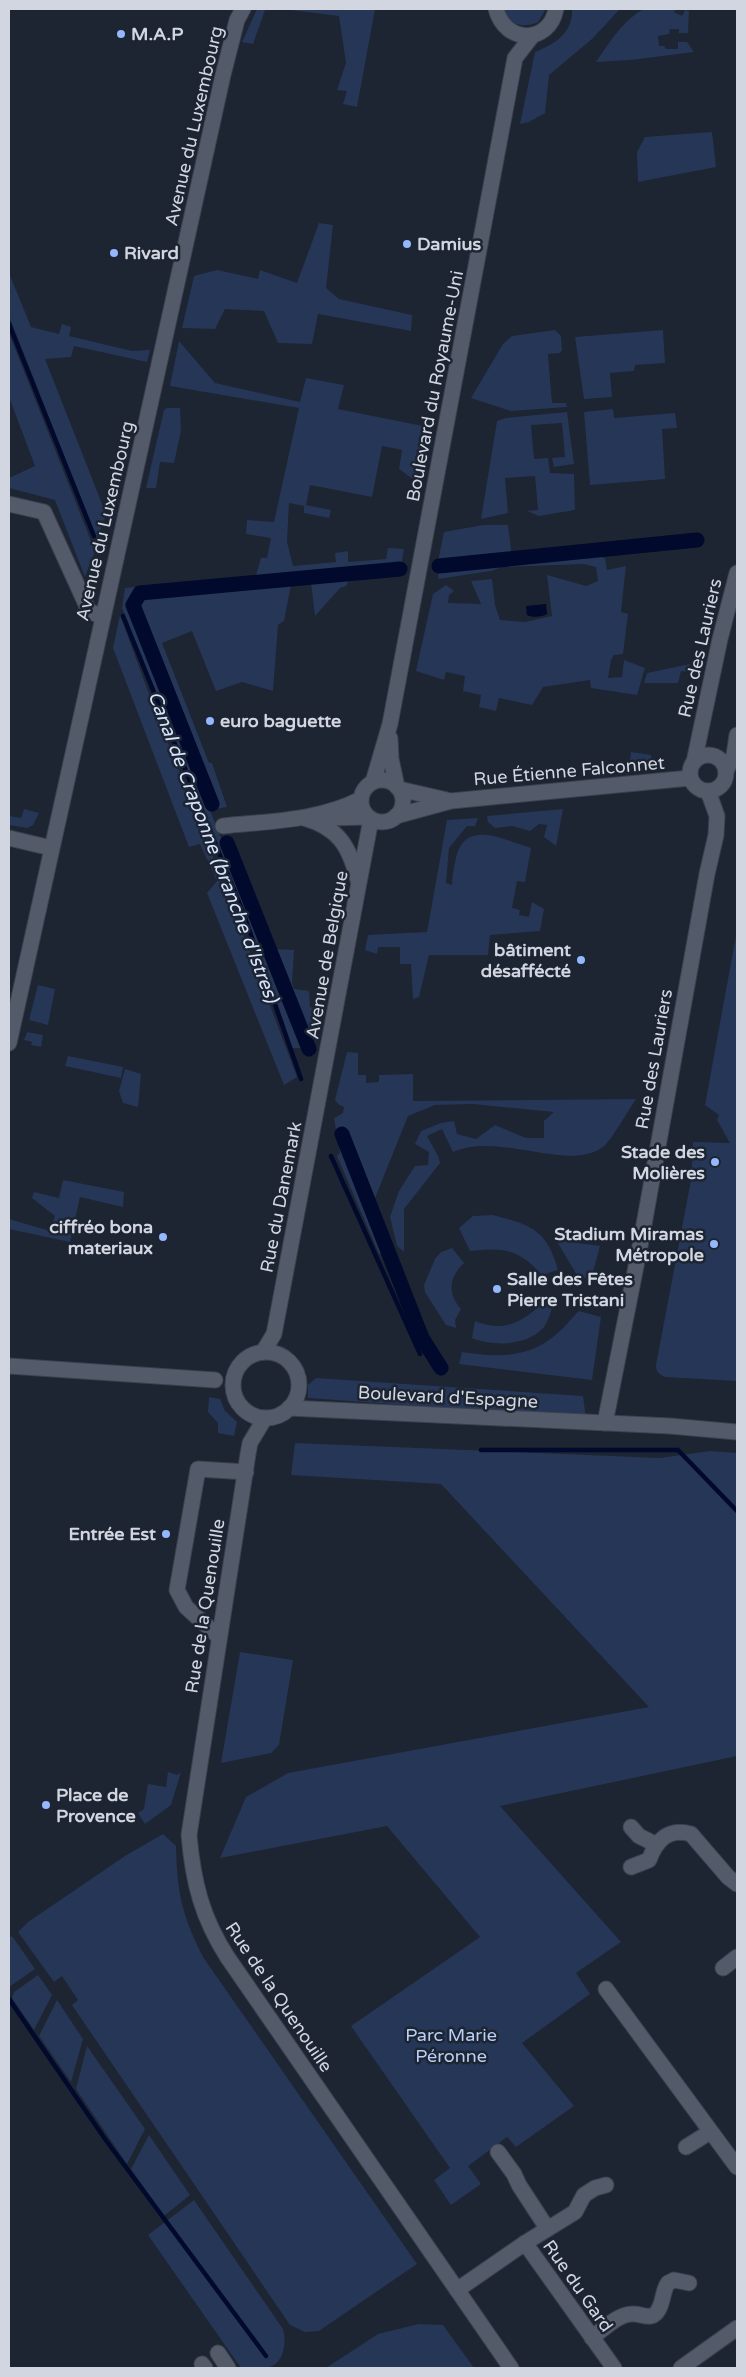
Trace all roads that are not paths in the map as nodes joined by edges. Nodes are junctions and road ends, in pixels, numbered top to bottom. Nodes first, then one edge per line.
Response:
1 (243, 9) edge
2 (556, 9) edge
3 (493, 12) edge
4 (507, 30) junction
5 (532, 35) junction
6 (516, 54) junction
7 (9, 504) edge
8 (737, 573) edge
9 (103, 616) junction
10 (390, 724) junction
11 (737, 735) edge
12 (694, 762) junction
13 (726, 771) junction
14 (690, 778) junction
15 (373, 782) junction
16 (398, 788) junction
17 (708, 791) junction
18 (361, 799) junction
19 (451, 801) junction
20 (304, 818) junction
21 (369, 818) junction
22 (393, 818) junction
23 (223, 826) dead end
24 (9, 838) edge
25 (51, 848) junction
26 (366, 850) junction
27 (359, 884) junction
28 (9, 1043) edge
29 (325, 1066) joint
30 (274, 1334) junction
31 (262, 1352) junction
32 (283, 1356) junction
33 (242, 1363) junction
34 (9, 1366) edge
35 (215, 1380) junction
36 (293, 1403) junction
37 (241, 1405) junction
38 (265, 1418) junction
39 (605, 1424) junction
40 (737, 1432) edge
41 (250, 1443) junction
42 (246, 1472) junction
43 (219, 1636) junction
44 (631, 1827) dead end
45 (655, 1844) junction
46 (631, 1867) dead end
47 (737, 1884) edge
48 (737, 1957) edge
49 (723, 1968) dead end
50 (606, 1989) dead end
51 (710, 2132) junction
52 (686, 2147) dead end
53 (498, 2152) dead end
54 (737, 2168) edge
55 (606, 2185) dead end
56 (547, 2228) junction
57 (525, 2243) junction
58 (689, 2283) dead end
59 (457, 2290) junction
60 (737, 2328) edge
61 (592, 2338) junction
62 (218, 2353) dead end
63 (228, 2368) edge
64 (511, 2368) edge
65 (614, 2368) edge
66 (681, 2368) edge

1 - 9 street, Avenue du Luxembourg
2 - 5 street, Boulevard du Royaume-Uni
3 - 4 street
4 - 5 street
4 - 6 street
5 - 6 street, Boulevard du Royaume-Uni
6 - 10 street, Boulevard du Royaume-Uni
7 - 9 street
8 - 12 street, Rue des Lauriers
9 - 25 street, Avenue du Luxembourg
10 - 15 street, Boulevard du Royaume-Uni
10 - 16 street, Boulevard du Royaume-Uni
11 - 13 street
12 - 13 street
12 - 14 street, Rue des Lauriers
13 - 17 street
14 - 17 street
14 - 19 street, Rue Étienne Falconnet
15 - 16 street
15 - 18 street
16 - 19 street, Rue Étienne Falconnet
16 - 22 street
17 - 39 street, Rue des Lauriers
18 - 20 street
18 - 21 street
19 - 22 street, Rue Étienne Falconnet
20 - 21 street
20 - 23 street
20 - 27 street
21 - 22 street
21 - 26 street, Avenue de Belgique
22 - 26 street, Avenue de Belgique
24 - 25 street
25 - 28 street, Avenue du Luxembourg
26 - 27 street, Avenue de Belgique
27 - 29 street, Avenue de Belgique
29 - 30 street, Rue du Danemark
30 - 31 street, Rue du Danemark
30 - 32 street
31 - 32 street
31 - 33 street
32 - 36 street
33 - 35 street
33 - 37 street
34 - 35 street
35 - 37 street
36 - 38 street
36 - 39 street, Boulevard d'Espagne
37 - 38 street
37 - 41 street, Rue de la Quenouille
38 - 41 street, Rue de la Quenouille
39 - 40 street, Boulevard d'Espagne
41 - 42 street, Rue de la Quenouille
42 - 43 street, Rue de la Quenouille
42 - 43 street
43 - 59 street, Rue de la Quenouille
44 - 45 street
45 - 46 street
45 - 47 street
48 - 49 street
50 - 51 street
51 - 52 street
51 - 54 street
53 - 56 street
55 - 56 street
56 - 57 street
57 - 59 street, Rue du Gard
57 - 61 street, Rue du Gard
58 - 61 street
59 - 64 street, Rue de la Quenouille
60 - 66 street
61 - 65 street, Rue du Gard
62 - 63 street

